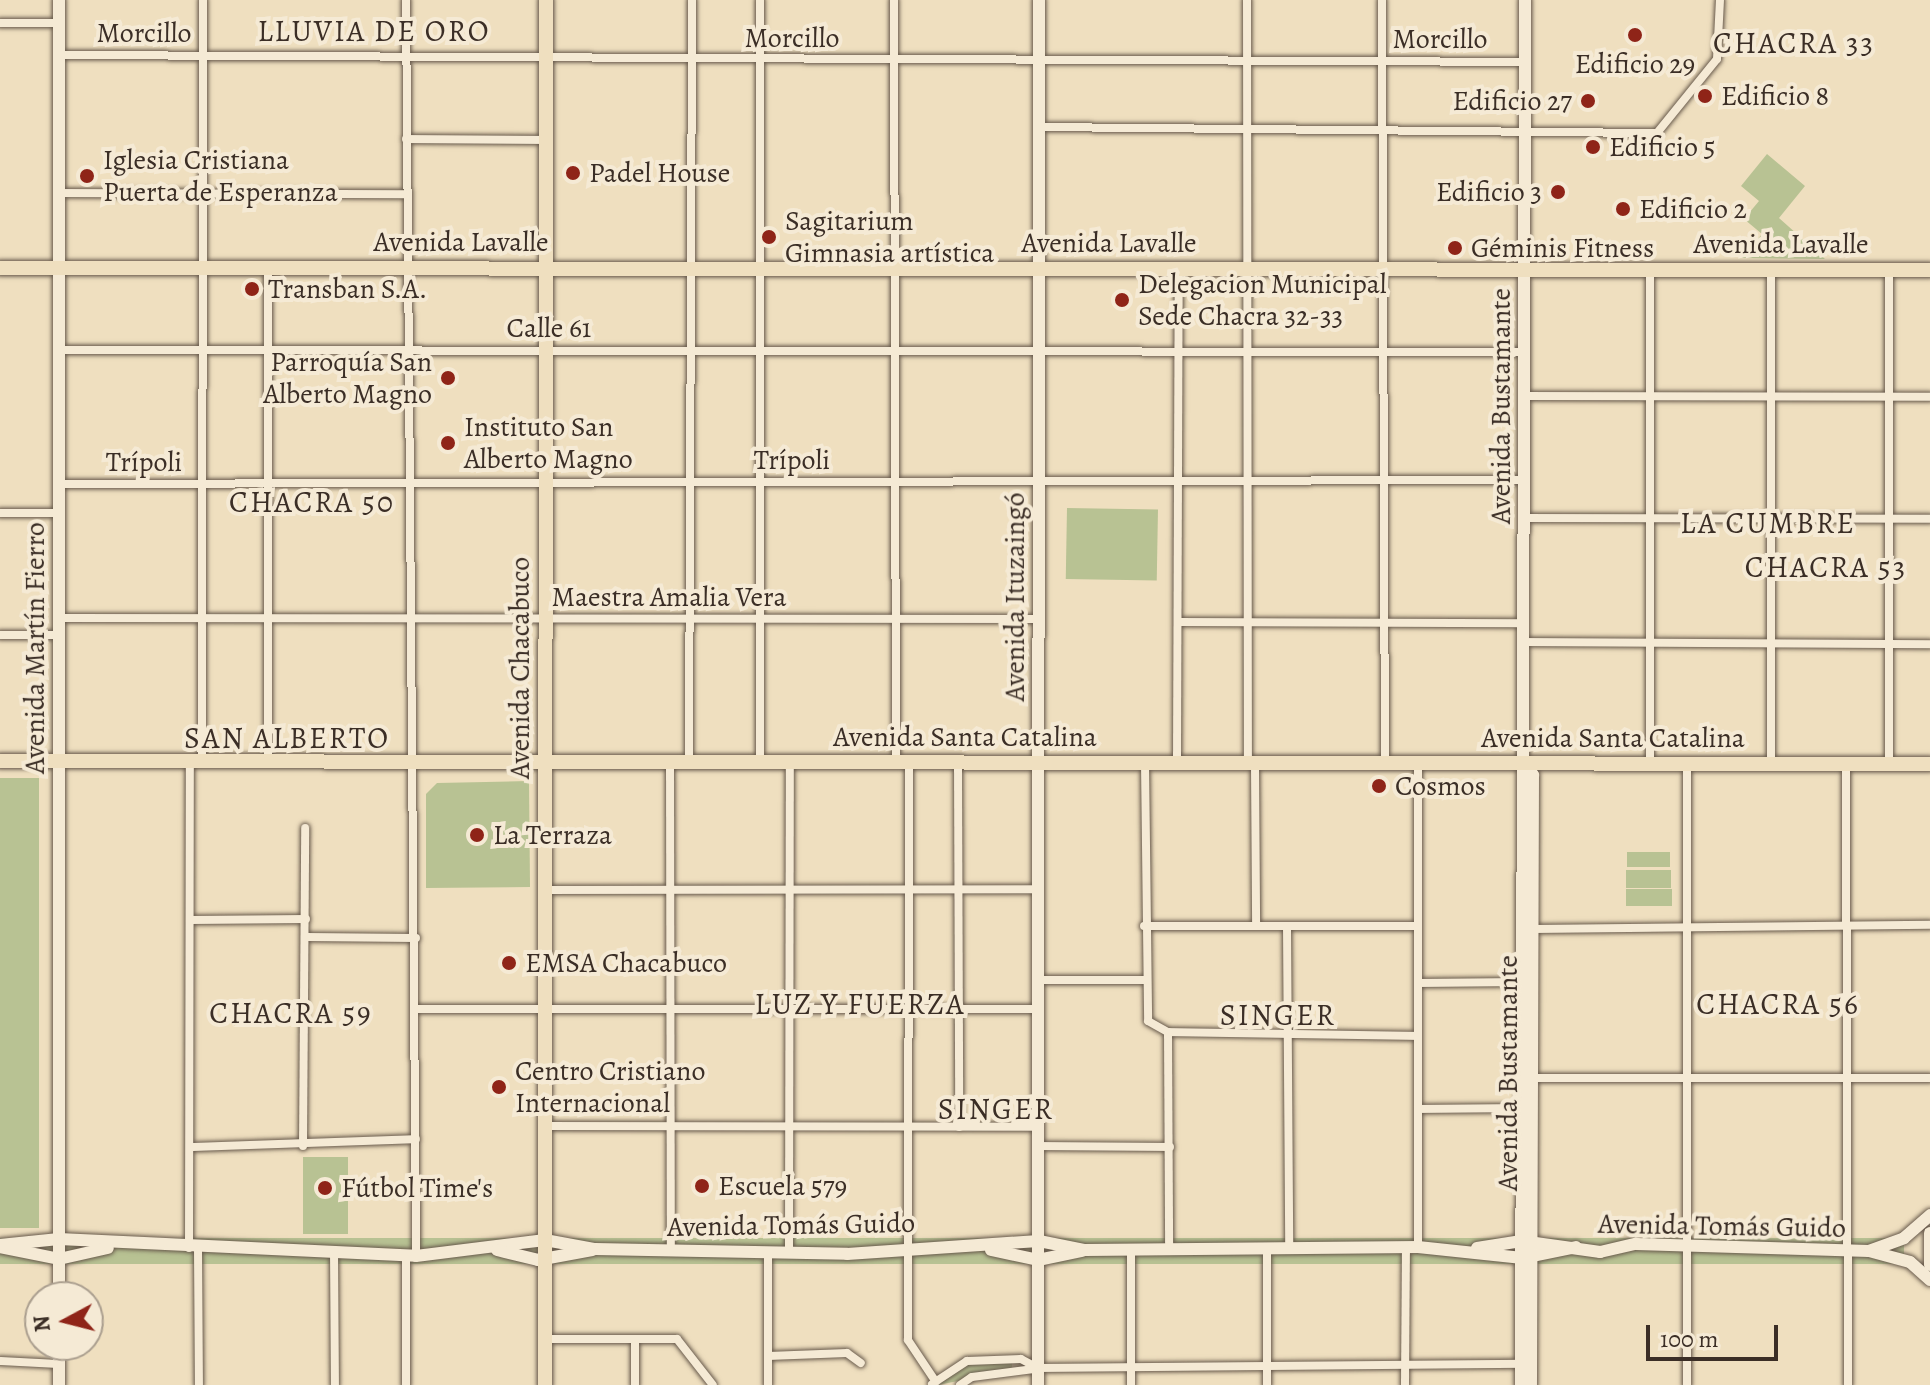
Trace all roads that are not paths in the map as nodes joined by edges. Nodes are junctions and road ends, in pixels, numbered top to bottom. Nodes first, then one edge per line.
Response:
1 (59, 0) edge
2 (203, 0) edge
3 (406, 0) edge
4 (546, 0) edge
5 (692, 0) edge
6 (760, 0) edge
7 (894, 0) edge
8 (1039, 0) edge
9 (1247, 0) edge
10 (1382, 0) edge
11 (1525, 0) edge
12 (1720, 0) edge
13 (0, 23) edge
14 (59, 23) junction
15 (59, 55) junction
16 (202, 55) junction
17 (406, 56) junction
18 (546, 56) junction
19 (692, 60) junction
20 (760, 60) junction
21 (895, 60) junction
22 (1039, 61) junction
23 (1247, 61) junction
24 (1383, 61) junction
25 (1525, 62) junction
26 (1040, 127) junction
27 (1247, 128) junction
28 (1383, 130) junction
29 (1525, 132) junction
30 (406, 139) junction
31 (546, 140) junction
32 (59, 193) junction
33 (202, 194) junction
34 (406, 194) junction
35 (0, 268) edge
36 (59, 268) junction
37 (202, 268) junction
38 (268, 268) junction
39 (406, 268) junction
40 (546, 269) junction
41 (692, 269) junction
42 (760, 269) junction
43 (896, 269) junction
44 (1039, 269) junction
45 (1179, 269) junction
46 (1247, 270) junction
47 (1383, 270) junction
48 (1525, 270) junction
49 (1650, 270) junction
50 (1771, 270) junction
51 (1889, 270) junction
52 (1930, 270) edge
53 (59, 350) junction
54 (202, 350) junction
55 (268, 350) junction
56 (406, 350) junction
57 (546, 350) junction
58 (692, 351) junction
59 (760, 351) junction
60 (896, 351) junction
61 (1039, 351) junction
62 (1179, 351) junction
63 (1247, 351) junction
64 (1384, 352) junction
65 (1525, 352) junction
66 (1525, 396) junction
67 (1650, 396) junction
68 (1771, 396) junction
69 (1889, 397) junction
70 (1930, 397) edge
71 (1525, 480) junction
72 (1039, 481) junction
73 (1179, 481) junction
74 (1247, 481) junction
75 (1384, 481) junction
76 (691, 482) junction
77 (760, 482) junction
78 (896, 482) junction
79 (268, 483) junction
80 (406, 483) junction
81 (546, 483) junction
82 (59, 484) junction
83 (202, 484) junction
84 (0, 513) edge
85 (59, 513) junction
86 (1525, 518) junction
87 (1650, 518) junction
88 (1771, 518) junction
89 (1889, 519) junction
90 (1930, 519) edge
91 (59, 618) junction
92 (202, 618) junction
93 (268, 618) junction
94 (406, 618) junction
95 (546, 619) junction
96 (690, 619) junction
97 (760, 619) junction
98 (896, 619) junction
99 (1039, 619) junction
100 (1178, 622) junction
101 (1247, 622) junction
102 (1385, 622) junction
103 (1525, 623) junction
104 (0, 635) edge
105 (59, 635) junction
106 (1525, 642) junction
107 (1650, 642) junction
108 (1771, 643) junction
109 (1889, 644) junction
110 (1930, 644) edge
111 (0, 761) edge
112 (59, 761) junction
113 (196, 762) junction
114 (268, 762) junction
115 (412, 762) junction
116 (546, 762) junction
117 (670, 762) junction
118 (689, 762) junction
119 (760, 762) junction
120 (790, 763) junction
121 (902, 763) junction
122 (958, 763) junction
123 (1039, 763) junction
124 (1145, 763) junction
125 (1177, 764) junction
126 (1385, 764) junction
127 (1418, 764) junction
128 (1525, 764) junction
129 (1650, 764) junction
130 (1687, 764) junction
131 (1771, 764) junction
132 (1846, 764) junction
133 (1889, 764) junction
134 (1930, 764) edge
135 (1251, 766) junction
136 (1528, 821) junction
137 (305, 828) dead end
138 (669, 889) junction
139 (958, 889) junction
140 (1039, 889) junction
141 (545, 890) junction
142 (789, 890) junction
143 (908, 890) junction
144 (306, 919) junction
145 (190, 920) junction
146 (1256, 925) junction
147 (1930, 925) edge
148 (1144, 926) junction
149 (1287, 926) junction
150 (1417, 926) junction
151 (1846, 926) junction
152 (1686, 927) junction
153 (1533, 929) junction
154 (306, 937) junction
155 (416, 938) junction
156 (1039, 980) junction
157 (1145, 980) junction
158 (1521, 982) junction
159 (1418, 983) junction
160 (545, 1008) junction
161 (416, 1009) junction
162 (671, 1009) junction
163 (789, 1009) junction
164 (909, 1009) junction
165 (959, 1009) junction
166 (1039, 1009) junction
167 (1168, 1032) junction
168 (1289, 1034) junction
169 (1418, 1036) junction
170 (1531, 1078) junction
171 (1687, 1078) junction
172 (1847, 1078) junction
173 (1930, 1078) edge
174 (1520, 1108) junction
175 (1418, 1109) junction
176 (545, 1126) junction
177 (671, 1127) junction
178 (789, 1127) junction
179 (909, 1127) junction
180 (959, 1127) junction
181 (1039, 1127) junction
182 (416, 1139) junction
183 (303, 1146) junction
184 (1039, 1146) junction
185 (190, 1147) junction
186 (1170, 1147) junction
187 (1930, 1215) edge
188 (1930, 1233) edge
189 (59, 1239) junction
190 (545, 1240) junction
191 (1039, 1241) junction
192 (1527, 1241) junction
193 (0, 1246) edge
194 (111, 1247) junction
195 (909, 1247) junction
196 (1412, 1247) junction
197 (1576, 1247) junction
198 (334, 1248) junction
199 (1267, 1248) junction
200 (1289, 1248) junction
201 (194, 1249) junction
202 (493, 1249) junction
203 (595, 1249) junction
204 (988, 1249) junction
205 (1169, 1249) junction
206 (1474, 1249) junction
207 (1085, 1250) junction
208 (1687, 1250) junction
209 (768, 1251) junction
210 (789, 1251) junction
211 (1131, 1251) junction
212 (1869, 1251) junction
213 (671, 1252) junction
214 (1848, 1252) junction
215 (411, 1256) junction
216 (1527, 1258) junction
217 (59, 1259) junction
218 (545, 1260) junction
219 (1038, 1260) junction
220 (1930, 1265) edge
221 (1930, 1280) edge
222 (59, 1281) edge
223 (545, 1339) junction
224 (635, 1339) junction
225 (768, 1356) junction
226 (0, 1361) edge
227 (861, 1363) dead end
228 (59, 1364) joint
229 (1522, 1364) junction
230 (1405, 1365) junction
231 (1268, 1366) junction
232 (1038, 1368) junction
233 (1131, 1369) junction
234 (934, 1383) edge
235 (59, 1385) edge
236 (199, 1385) edge
237 (335, 1385) edge
238 (406, 1385) edge
239 (545, 1385) edge
240 (635, 1385) edge
241 (713, 1385) edge
242 (768, 1385) edge
243 (960, 1385) edge
244 (1038, 1385) edge
245 (1131, 1385) edge
246 (1267, 1385) edge
247 (1405, 1385) edge
248 (1521, 1385) edge
249 (1531, 1385) edge
250 (1687, 1385) edge
251 (1848, 1385) edge

1 - 14 main road, Avenida Martín Fierro
2 - 16 street
3 - 17 street
4 - 18 main road, Avenida Chacabuco
5 - 19 street
6 - 20 street
7 - 21 street
8 - 22 main road, Avenida Ituzaingó
9 - 23 street
10 - 24 street
11 - 25 main road, Avenida Bustamante
12 - 29 street
13 - 14 street
14 - 15 main road, Avenida Martín Fierro
15 - 16 street, Morcillo
15 - 32 main road, Avenida Martín Fierro
16 - 17 street, Morcillo
16 - 33 street
17 - 18 street, Morcillo
17 - 30 street
18 - 19 street, Morcillo
18 - 31 main road, Avenida Chacabuco
19 - 20 street, Morcillo
19 - 41 street
20 - 21 street, Morcillo
20 - 42 street
21 - 22 street, Morcillo
21 - 43 street
22 - 23 street, Morcillo
22 - 26 main road, Avenida Ituzaingó
23 - 24 street, Morcillo
23 - 27 street
24 - 25 street, Morcillo
24 - 28 street
25 - 29 main road, Avenida Bustamante
26 - 27 street
26 - 44 main road, Avenida Ituzaingó
27 - 28 street
27 - 46 street
28 - 29 street
28 - 47 street
29 - 48 main road, Avenida Bustamante
30 - 31 street
30 - 34 street
31 - 40 main road, Avenida Chacabuco
32 - 33 street
32 - 36 main road, Avenida Martín Fierro
33 - 34 street
33 - 37 street
34 - 39 street
35 - 36 main road, Avenida Lavalle
36 - 37 main road, Avenida Lavalle
36 - 53 main road, Avenida Martín Fierro
37 - 38 main road, Avenida Lavalle
37 - 54 street
38 - 39 main road, Avenida Lavalle
38 - 55 street
39 - 40 main road, Avenida Lavalle
39 - 56 street
40 - 41 main road, Avenida Lavalle
40 - 57 main road, Avenida Chacabuco
41 - 42 main road, Avenida Lavalle
41 - 58 street
42 - 43 main road, Avenida Lavalle
42 - 59 street
43 - 44 main road, Avenida Lavalle
43 - 60 street
44 - 45 main road, Avenida Lavalle
44 - 61 main road, Avenida Ituzaingó
45 - 46 main road, Avenida Lavalle
45 - 62 street
46 - 47 main road, Avenida Lavalle
46 - 63 street
47 - 48 main road, Avenida Lavalle
47 - 64 street
48 - 49 main road, Avenida Lavalle
48 - 65 main road, Avenida Bustamante
49 - 50 main road, Avenida Lavalle
49 - 67 street
50 - 51 main road, Avenida Lavalle
50 - 68 street
51 - 52 main road, Avenida Lavalle
51 - 69 street
53 - 54 street, Calle 61
53 - 82 main road, Avenida Martín Fierro
54 - 55 street, Calle 61
54 - 83 street
55 - 56 street, Calle 61
55 - 79 street
56 - 57 street, Calle 61
56 - 80 street
57 - 58 street, Calle 61
57 - 81 main road, Avenida Chacabuco
58 - 59 street, Calle 61
58 - 76 street
59 - 60 street, Calle 61
59 - 77 street
60 - 61 street, Calle 61
60 - 78 street
61 - 62 street, Calle 61
61 - 72 main road, Avenida Ituzaingó
62 - 63 street, Calle 61
62 - 73 street
63 - 64 street, Calle 61
63 - 74 street
64 - 65 street, Calle 61
64 - 75 street
65 - 66 main road, Avenida Bustamante
66 - 67 street
66 - 71 main road, Avenida Bustamante
67 - 68 street
67 - 87 street
68 - 69 street
68 - 88 street
69 - 70 street
69 - 89 street
71 - 75 street, Trípoli
71 - 86 main road, Avenida Bustamante
72 - 73 street, Trípoli
72 - 78 street, Trípoli
72 - 99 main road, Avenida Ituzaingó
73 - 74 street, Trípoli
73 - 100 street
74 - 75 street, Trípoli
74 - 101 street
75 - 102 street
76 - 77 street, Trípoli
76 - 81 street, Trípoli
76 - 96 street
77 - 78 street, Trípoli
77 - 97 street
78 - 98 street
79 - 80 street, Trípoli
79 - 83 street, Trípoli
79 - 93 street
80 - 81 street, Trípoli
80 - 94 street
81 - 95 main road, Avenida Chacabuco
82 - 83 street, Trípoli
82 - 85 main road, Avenida Martín Fierro
83 - 92 street
84 - 85 street
85 - 91 main road, Avenida Martín Fierro
86 - 87 street
86 - 103 main road, Avenida Bustamante
87 - 88 street
87 - 107 street
88 - 89 street
88 - 108 street
89 - 90 street
89 - 109 street
91 - 92 street, Maestra Amalia Vera
91 - 105 main road, Avenida Martín Fierro
92 - 93 street, Maestra Amalia Vera
92 - 113 street
93 - 94 street, Maestra Amalia Vera
93 - 114 street
94 - 95 street, Maestra Amalia Vera
94 - 115 street
95 - 96 street, Maestra Amalia Vera
95 - 116 main road, Avenida Chacabuco
96 - 97 street, Maestra Amalia Vera
96 - 118 street
97 - 98 street, Maestra Amalia Vera
97 - 119 street
98 - 99 street, Maestra Amalia Vera
98 - 121 street
99 - 123 main road, Avenida Ituzaingó
100 - 101 street
100 - 125 street
101 - 102 street
101 - 135 street
102 - 103 street
102 - 126 street
103 - 106 main road, Avenida Bustamante
104 - 105 street
105 - 112 main road, Avenida Martín Fierro
106 - 107 street
106 - 128 main road, Avenida Bustamante
107 - 108 street
107 - 129 street
108 - 109 street
108 - 131 street
109 - 110 street
109 - 133 street
111 - 112 main road, Avenida Santa Catalina
112 - 113 main road, Avenida Santa Catalina
112 - 189 main road, Avenida Martín Fierro
113 - 114 main road, Avenida Santa Catalina
113 - 145 street
114 - 115 main road, Avenida Santa Catalina
115 - 116 main road, Avenida Santa Catalina
115 - 155 street
116 - 117 main road, Avenida Santa Catalina
116 - 141 main road, Avenida Chacabuco
117 - 118 main road, Avenida Santa Catalina
117 - 138 street
118 - 119 main road, Avenida Santa Catalina
119 - 120 main road, Avenida Santa Catalina
120 - 121 main road, Avenida Santa Catalina
120 - 142 street
121 - 122 main road, Avenida Santa Catalina
121 - 143 street
122 - 123 main road, Avenida Santa Catalina
122 - 139 street
123 - 124 main road, Avenida Santa Catalina
123 - 140 main road, Avenida Ituzaingó
124 - 125 main road, Avenida Santa Catalina
124 - 148 street
125 - 135 main road, Avenida Santa Catalina
126 - 127 main road, Avenida Santa Catalina
126 - 135 main road, Avenida Santa Catalina
127 - 128 main road, Avenida Santa Catalina
127 - 150 street
128 - 129 main road, Avenida Santa Catalina
128 - 136 main road, Avenida Bustamante
129 - 130 main road, Avenida Santa Catalina
130 - 131 main road, Avenida Santa Catalina
130 - 152 street
131 - 132 main road, Avenida Santa Catalina
132 - 133 main road, Avenida Santa Catalina
132 - 151 street
133 - 134 main road, Avenida Santa Catalina
135 - 146 street
136 - 153 main road, Avenida Bustamante
136 - 158 main road, Avenida Bustamante
137 - 144 street
138 - 141 street
138 - 142 street
138 - 162 street
139 - 140 street
139 - 143 street
139 - 165 street
140 - 156 main road, Avenida Ituzaingó
141 - 160 main road, Avenida Chacabuco
142 - 143 street
142 - 163 street
143 - 164 street
144 - 145 street
144 - 154 street
145 - 185 street
146 - 148 street
146 - 149 street
147 - 151 street
148 - 157 street
149 - 150 street
149 - 168 street
150 - 159 street
151 - 152 street
151 - 172 street
152 - 153 street
152 - 171 street
153 - 170 main road, Avenida Bustamante
154 - 155 street
154 - 183 street
155 - 161 street
156 - 157 street
156 - 166 main road, Avenida Ituzaingó
157 - 167 street
158 - 159 street
158 - 174 main road, Avenida Bustamante
159 - 169 street
160 - 161 street
160 - 162 street
160 - 176 main road, Avenida Chacabuco
161 - 182 street
162 - 163 street
162 - 177 street
163 - 164 street
163 - 178 street
164 - 165 street
164 - 179 street
165 - 166 street
165 - 180 street
166 - 181 main road, Avenida Ituzaingó
167 - 168 street
167 - 186 street
168 - 169 street
168 - 200 street
169 - 175 street
170 - 171 street
170 - 192 main road, Avenida Bustamante
171 - 172 street
171 - 208 street
172 - 173 street
172 - 214 street
174 - 175 street
174 - 192 main road, Avenida Bustamante
175 - 196 street
176 - 177 street
176 - 190 main road, Avenida Chacabuco
177 - 178 street
177 - 213 street
178 - 179 street
178 - 210 street
179 - 180 street
179 - 195 street
180 - 181 street
181 - 184 main road, Avenida Ituzaingó
182 - 183 street
182 - 215 street
183 - 185 street
184 - 186 street
184 - 191 main road, Avenida Ituzaingó
185 - 201 street
186 - 205 street
187 - 212 main road, Avenida Tomás Guido
188 - 220 main road
189 - 193 main road, Avenida Tomás Guido
189 - 194 main road, Avenida Tomás Guido
189 - 217 main road, Avenida Martín Fierro
190 - 202 main road, Avenida Tomás Guido
190 - 203 main road, Avenida Tomás Guido
190 - 218 main road, Avenida Chacabuco
191 - 204 main road, Avenida Tomás Guido
191 - 207 main road, Avenida Tomás Guido
191 - 219 main road, Avenida Ituzaingó
192 - 197 main road, Avenida Tomás Guido
192 - 206 main road, Avenida Tomás Guido
192 - 216 main road, Avenida Bustamante
193 - 217 main road, Avenida Tomás Guido
194 - 201 main road, Avenida Tomás Guido
194 - 217 main road, Avenida Tomás Guido
195 - 204 main road, Avenida Tomás Guido
195 - 210 main road, Avenida Tomás Guido
195 - 234 street
196 - 200 main road, Avenida Tomás Guido
196 - 206 main road, Avenida Tomás Guido
196 - 230 street
197 - 208 main road, Avenida Tomás Guido
197 - 216 main road, Avenida Tomás Guido
198 - 201 main road, Avenida Tomás Guido
198 - 215 main road, Avenida Tomás Guido
198 - 237 street
199 - 200 main road, Avenida Tomás Guido
199 - 205 main road, Avenida Tomás Guido
199 - 231 street
201 - 236 street
202 - 215 main road, Avenida Tomás Guido
202 - 218 main road, Avenida Tomás Guido
203 - 213 main road, Avenida Tomás Guido
203 - 218 main road, Avenida Tomás Guido
204 - 219 main road, Avenida Tomás Guido
205 - 211 main road, Avenida Tomás Guido
206 - 216 main road, Avenida Tomás Guido
207 - 211 main road, Avenida Tomás Guido
207 - 219 main road, Avenida Tomás Guido
208 - 214 main road, Avenida Tomás Guido
208 - 250 street
209 - 210 main road, Avenida Tomás Guido
209 - 213 main road, Avenida Tomás Guido
209 - 225 street
211 - 233 street
212 - 214 main road, Avenida Tomás Guido
212 - 221 main road, Avenida Tomás Guido
214 - 251 street
215 - 238 street
216 - 229 main road, Avenida Bustamante
216 - 249 main road, Avenida Bustamante
217 - 222 main road, Avenida Martín Fierro
218 - 223 main road, Avenida Chacabuco
219 - 232 main road, Avenida Ituzaingó
223 - 224 street
223 - 239 main road, Avenida Chacabuco
224 - 240 street
224 - 241 street
225 - 227 street
225 - 242 street
226 - 228 street
228 - 235 main road
229 - 230 street
229 - 248 main road, Avenida Bustamante
230 - 231 street
230 - 247 street
231 - 233 street
231 - 246 street
232 - 233 street
232 - 234 street
232 - 243 street
232 - 244 main road, Avenida Ituzaingó
233 - 245 street

